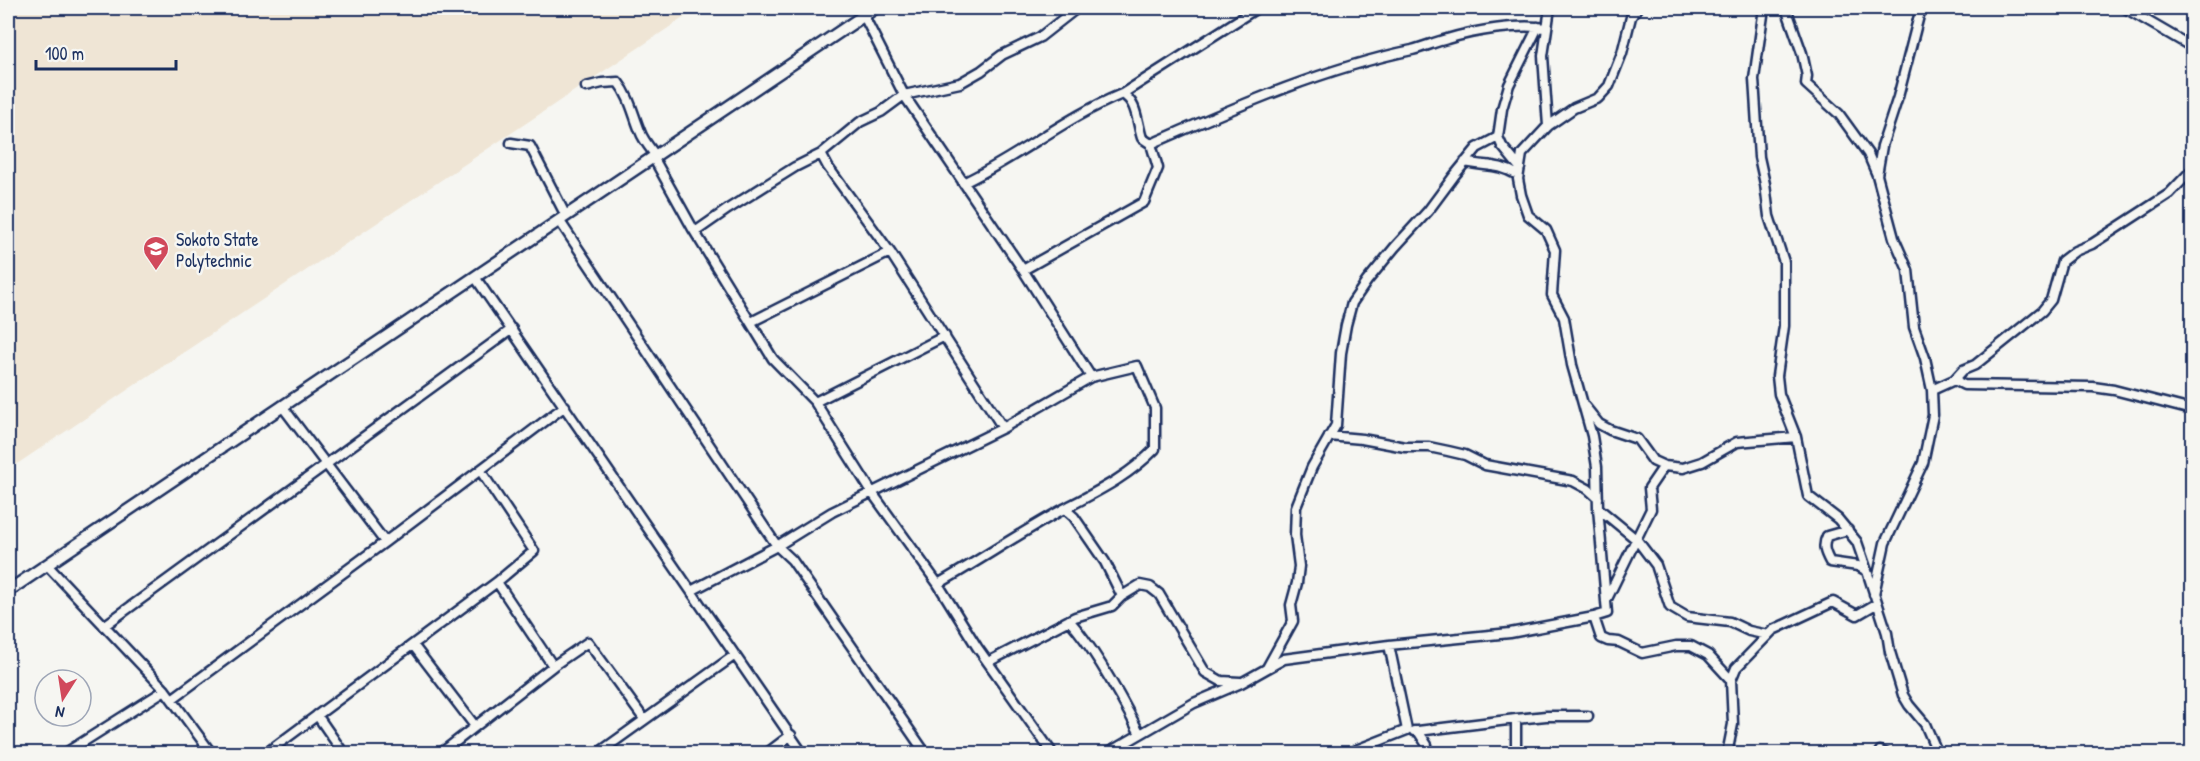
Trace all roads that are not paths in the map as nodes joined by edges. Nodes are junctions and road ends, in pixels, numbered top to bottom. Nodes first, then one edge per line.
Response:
1 (875, 8) edge
2 (1077, 8) edge
3 (1257, 8) edge
4 (1550, 8) edge
5 (1636, 8) edge
6 (1764, 8) edge
7 (1786, 8) edge
8 (1921, 8) edge
9 (2125, 8) edge
10 (864, 16) junction
11 (1542, 28) junction
12 (2193, 47) edge
13 (586, 87) dead end
14 (1122, 94) junction
15 (904, 95) junction
16 (1548, 126) junction
17 (1498, 136) junction
18 (511, 143) dead end
19 (1151, 144) junction
20 (821, 154) junction
21 (654, 157) junction
22 (1466, 162) junction
23 (2193, 170) edge
24 (1519, 171) junction
25 (1877, 175) junction
26 (963, 183) junction
27 (563, 218) junction
28 (695, 232) junction
29 (890, 252) junction
30 (1023, 270) junction
31 (475, 277) junction
32 (751, 322) junction
33 (512, 329) junction
34 (945, 336) junction
35 (1091, 377) junction
36 (1954, 380) junction
37 (1932, 390) junction
38 (815, 402) junction
39 (1581, 402) junction
40 (282, 406) junction
41 (564, 406) junction
42 (2193, 410) edge
43 (1003, 428) junction
44 (1329, 436) junction
45 (1796, 437) junction
46 (327, 463) junction
47 (1664, 466) junction
48 (480, 470) junction
49 (873, 494) junction
50 (1598, 503) junction
51 (1065, 508) junction
52 (1848, 530) junction
53 (1637, 540) junction
54 (385, 542) junction
55 (777, 546) junction
56 (47, 565) junction
57 (1867, 572) junction
58 (497, 582) junction
59 (938, 584) junction
60 (8, 591) edge
61 (691, 591) junction
62 (1874, 594) junction
63 (1122, 596) junction
64 (1606, 602) junction
65 (1876, 604) junction
66 (1594, 617) junction
67 (1069, 620) junction
68 (104, 626) junction
69 (1768, 635) junction
70 (413, 645) junction
71 (1389, 645) junction
72 (735, 655) junction
73 (988, 662) junction
74 (553, 666) junction
75 (1267, 668) junction
76 (1731, 680) junction
77 (1241, 682) junction
78 (165, 690) junction
79 (172, 699) junction
80 (317, 715) junction
81 (1588, 716) dead end
82 (644, 719) junction
83 (1516, 719) junction
84 (475, 726) junction
85 (1407, 730) junction
86 (1418, 731) junction
87 (1140, 734) junction
88 (790, 735) junction
89 (64, 753) edge
90 (212, 753) edge
91 (265, 753) edge
92 (344, 753) edge
93 (440, 753) edge
94 (597, 753) edge
95 (766, 753) edge
96 (803, 753) edge
97 (926, 753) edge
98 (1053, 753) edge
99 (1106, 753) edge
100 (1346, 753) edge
101 (1426, 753) edge
102 (1516, 753) edge
103 (1727, 753) edge
104 (1938, 753) edge

1 - 10 street
2 - 15 street
3 - 14 street
4 - 11 street
5 - 16 street
6 - 45 street
7 - 25 street
8 - 25 street
9 - 12 street
10 - 15 street
10 - 21 street
11 - 16 street
11 - 17 street
11 - 19 street
13 - 21 street
14 - 19 street
14 - 26 street
15 - 20 street
15 - 26 street
16 - 24 street
17 - 22 street
17 - 24 street
18 - 27 street
19 - 30 street
20 - 28 street
20 - 29 street
21 - 27 street
21 - 28 street
22 - 24 street
22 - 44 street
23 - 36 street
24 - 39 street
25 - 37 street
26 - 30 street
27 - 31 street
27 - 55 street
28 - 32 street
29 - 32 street
29 - 34 street
30 - 35 street
31 - 33 street
31 - 40 street
32 - 38 street
33 - 41 street
33 - 46 street
34 - 38 street
34 - 43 street
35 - 43 street
35 - 51 street
36 - 37 street
36 - 42 street
37 - 62 street
38 - 49 street
39 - 47 street
39 - 50 street
40 - 46 street
40 - 56 street
41 - 48 street
41 - 61 street
43 - 49 street
44 - 50 street
44 - 75 street
45 - 47 street
45 - 52 street
46 - 54 street
46 - 68 street
47 - 53 street
48 - 54 street
48 - 58 street
49 - 55 street
49 - 59 street
50 - 53 street
50 - 64 street
51 - 59 street
51 - 63 street
52 - 57 street
52 - 57 street
53 - 64 street
53 - 69 street
54 - 79 street
55 - 61 street
55 - 97 street
56 - 60 street
56 - 68 street
57 - 62 street
58 - 70 street
58 - 74 street
59 - 73 street
61 - 72 street
62 - 65 street
63 - 67 street
63 - 77 street
64 - 66 street
65 - 69 street
65 - 104 street
66 - 71 street
66 - 76 street
67 - 73 street
67 - 87 street
68 - 78 street
69 - 76 street
70 - 80 street
70 - 84 street
71 - 75 street
71 - 85 street
72 - 82 street
72 - 88 street
73 - 98 street
74 - 82 street
74 - 84 street
75 - 77 street
76 - 103 street
77 - 87 street
78 - 79 street
78 - 89 street
79 - 90 street
80 - 91 street
80 - 92 street
81 - 83 street
82 - 94 street
83 - 86 street
83 - 102 street
84 - 93 street
85 - 86 street
85 - 100 street
86 - 101 street
87 - 99 street
88 - 95 street
88 - 96 street

